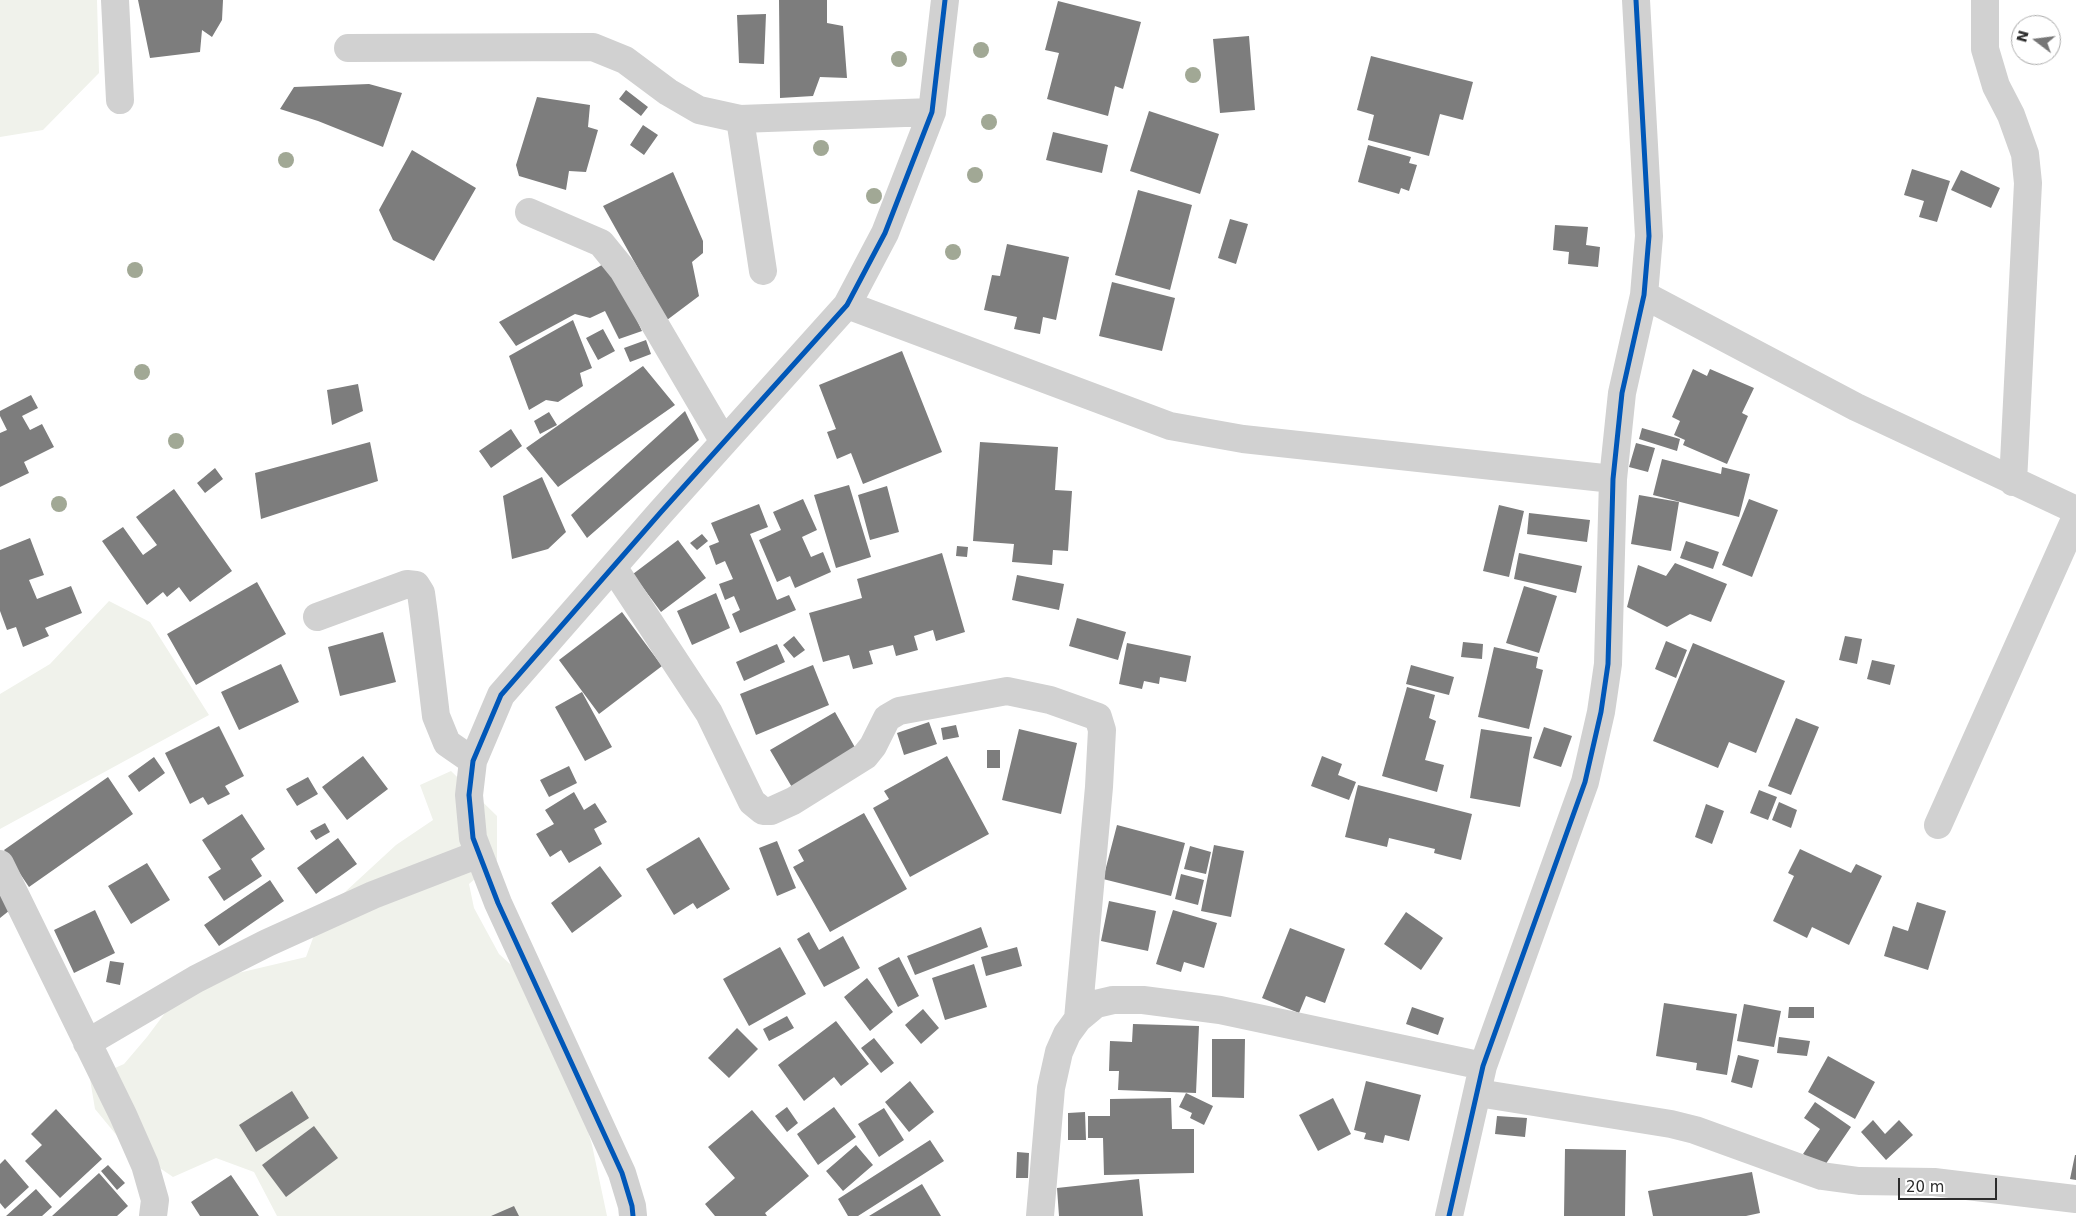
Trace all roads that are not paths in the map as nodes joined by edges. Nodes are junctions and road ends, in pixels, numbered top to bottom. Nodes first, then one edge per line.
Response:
1 (115, 0) edge
2 (945, 0) edge
3 (1636, 0) edge
4 (1984, 0) edge
5 (348, 48) dead end
6 (120, 100) dead end
7 (932, 112) junction
8 (740, 119) junction
9 (529, 212) dead end
10 (763, 270) dead end
11 (1644, 295) junction
12 (847, 305) junction
13 (724, 442) junction
14 (1613, 479) junction
15 (2013, 482) junction
16 (2076, 510) edge
17 (2076, 518) edge
18 (613, 567) junction
19 (317, 617) dead end
20 (473, 762) junction
21 (1938, 825) dead end
22 (479, 854) junction
23 (0, 864) edge
24 (1078, 1019) junction
25 (88, 1044) junction
26 (1483, 1066) junction
27 (1478, 1093) junction
28 (2076, 1199) edge
29 (153, 1216) edge
30 (633, 1216) edge
31 (1040, 1216) edge
32 (1449, 1216) edge

1 - 6 street
2 - 7 street
3 - 11 street
4 - 15 street
5 - 8 street
7 - 8 street
7 - 12 street
8 - 10 street
9 - 13 street
11 - 14 street
11 - 15 street
12 - 13 street
12 - 14 street
13 - 18 street
14 - 26 street
15 - 16 street
17 - 21 street
18 - 20 street
18 - 24 street
19 - 20 street
20 - 22 street
22 - 25 street
22 - 30 street
23 - 25 street
24 - 26 street
24 - 31 street
25 - 29 street
26 - 27 street
27 - 28 street
27 - 32 street

